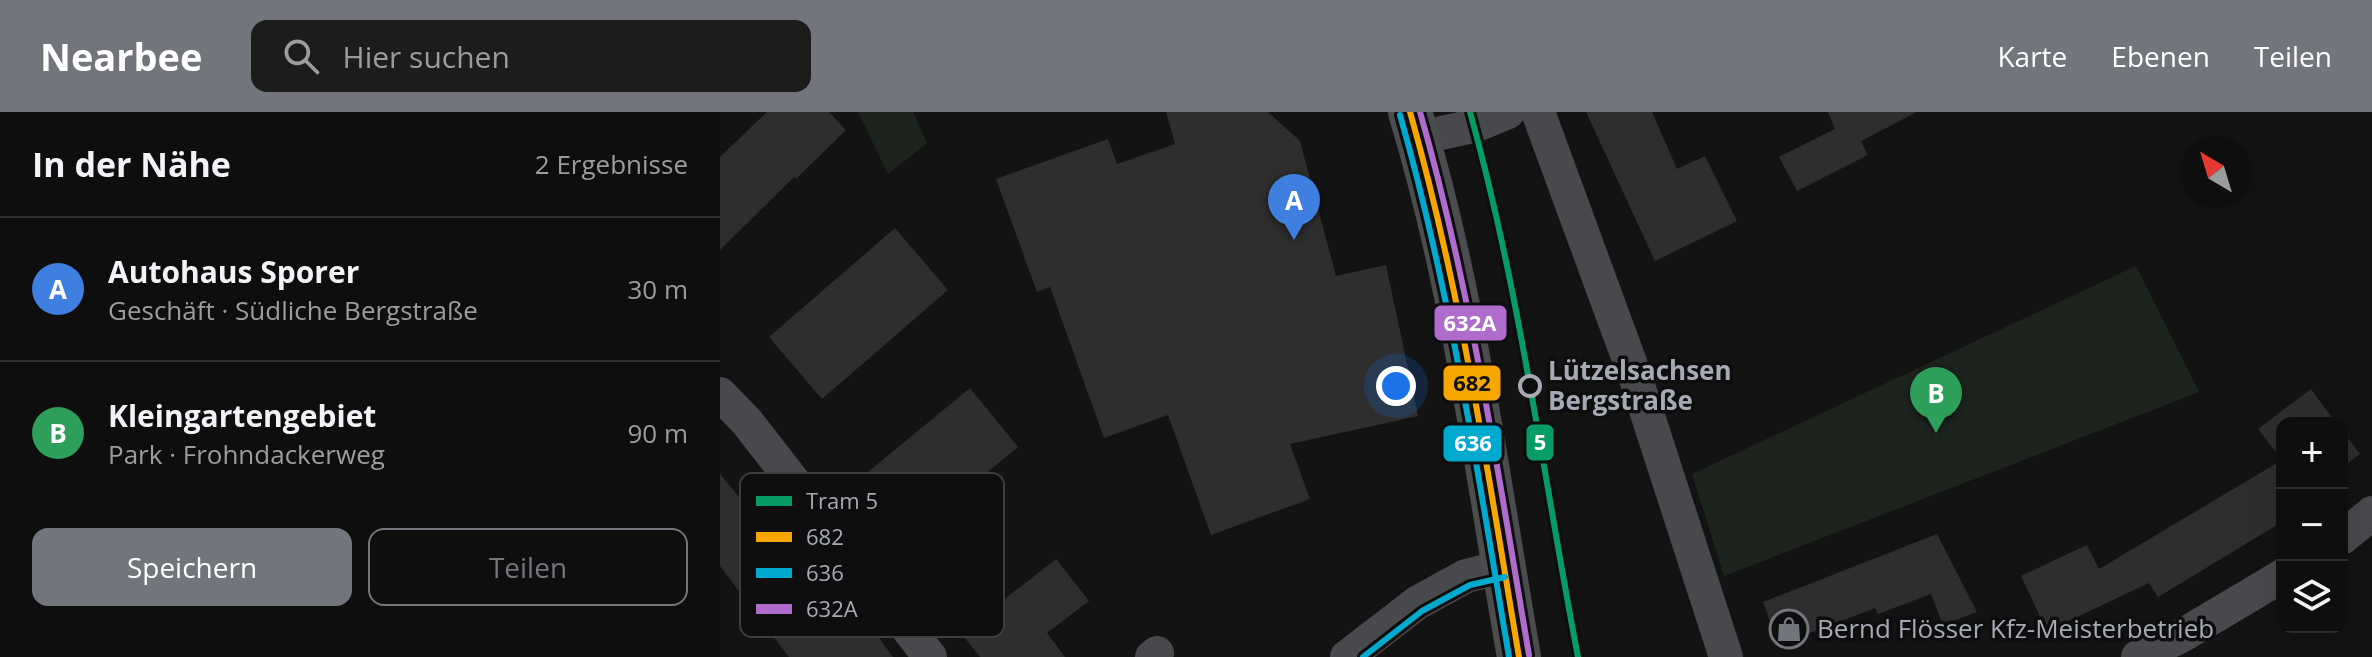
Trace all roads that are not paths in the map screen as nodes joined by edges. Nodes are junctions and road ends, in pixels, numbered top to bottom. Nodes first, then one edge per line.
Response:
1 (1508, 112) edge
2 (1538, 112) edge
3 (1417, 135) edge
4 (720, 394) edge
5 (787, 473) edge
6 (2372, 513) edge
7 (2348, 533) edge
8 (1503, 567) junction
9 (2276, 580) edge
10 (914, 637) edge
11 (930, 657) edge
12 (1347, 657) edge
13 (1519, 657) edge
14 (1726, 657) edge
15 (2138, 657) edge

1 - 3 street
2 - 14 street
3 - 8 main road
4 - 5 street
6 - 7 street
8 - 12 street
8 - 13 main road
9 - 15 street
10 - 11 street

